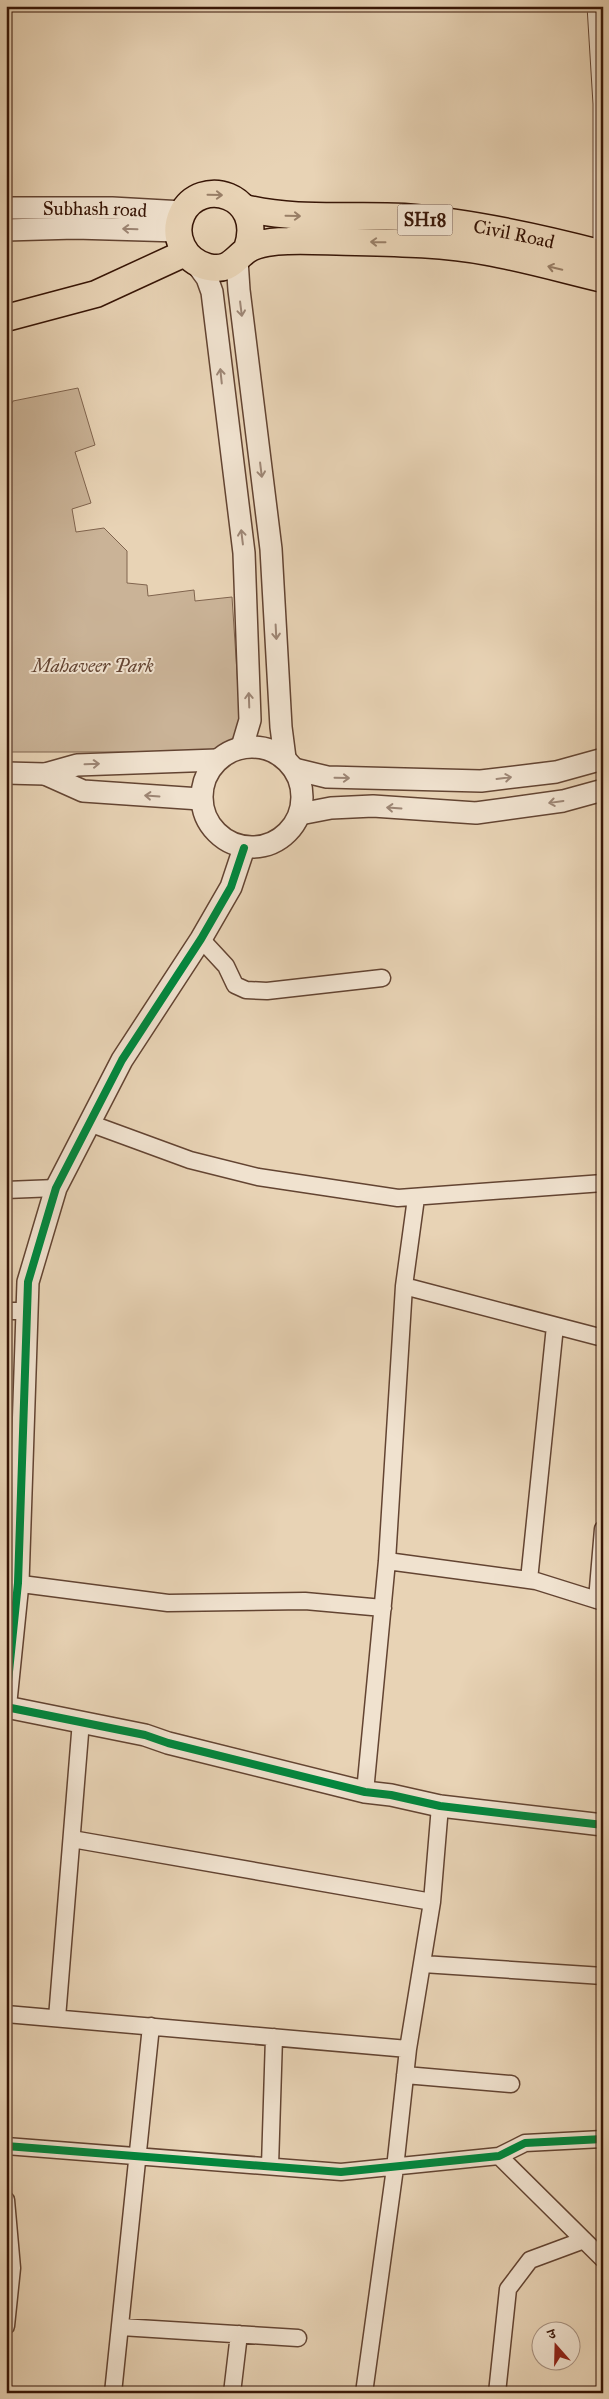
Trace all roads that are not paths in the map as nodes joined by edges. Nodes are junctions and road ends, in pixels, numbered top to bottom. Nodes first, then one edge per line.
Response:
1 (592, 6) edge
2 (8, 208) edge
3 (245, 208) junction
4 (67, 218) junction
5 (7, 230) edge
6 (186, 240) junction
7 (600, 254) edge
8 (242, 255) junction
9 (603, 279) edge
10 (96, 294) junction
11 (6, 300) edge
12 (6, 318) edge
13 (6, 335) edge
14 (242, 747) junction
15 (603, 759) edge
16 (217, 760) junction
17 (290, 764) junction
18 (6, 773) edge
19 (45, 774) junction
20 (603, 790) edge
21 (200, 799) junction
22 (300, 814) junction
23 (244, 848) junction
24 (201, 939) junction
25 (382, 978) dead end
26 (89, 1123) junction
27 (603, 1183) edge
28 (56, 1188) junction
29 (6, 1190) edge
30 (416, 1198) junction
31 (404, 1286) junction
32 (16, 1311) edge
33 (555, 1326) junction
34 (603, 1338) edge
35 (603, 1529) edge
36 (387, 1562) junction
37 (529, 1580) junction
38 (12, 1582) edge
39 (600, 1601) edge
40 (383, 1608) junction
41 (6, 1701) edge
42 (6, 1707) edge
43 (81, 1721) junction
44 (365, 1792) junction
45 (440, 1806) junction
46 (603, 1825) edge
47 (72, 1839) junction
48 (432, 1902) junction
49 (424, 1964) junction
50 (603, 1976) edge
51 (6, 2014) edge
52 (57, 2018) junction
53 (151, 2026) junction
54 (274, 2037) junction
55 (408, 2049) junction
56 (405, 2075) junction
57 (511, 2084) dead end
58 (603, 2139) edge
59 (6, 2146) edge
60 (140, 2156) junction
61 (500, 2156) junction
62 (270, 2166) junction
63 (395, 2168) junction
64 (6, 2200) edge
65 (584, 2240) junction
66 (603, 2259) edge
67 (6, 2326) edge
68 (121, 2327) junction
69 (239, 2334) junction
70 (298, 2338) dead end
71 (113, 2393) edge
72 (232, 2393) edge
73 (364, 2393) edge
74 (496, 2393) edge

1 - 7 lane
2 - 4 street, Subhash road
2 - 5 street
6 -> 3 main road, SH18
3 -> 7 main road, Civil Road / SH18
3 - 8 main road
4 - 5 street, Subhash road
4 - 6 street, Subhash road
6 - 8 main road, SH18
6 - 10 main road, SH18
14 -> 6 street
9 -> 8 main road, Civil Road / SH18
8 -> 17 street
10 - 11 main road, SH18
10 - 12 main road
10 - 13 main road, SH18
14 - 16 street
14 - 17 street
17 -> 15 street
19 -> 16 street
16 - 21 street
17 - 22 street
18 - 19 street
21 -> 19 street
20 -> 22 street
21 - 23 street
22 - 23 street
23 - 24 street
24 - 25 street
24 - 26 street
26 - 28 street
26 - 30 street
27 - 30 street
28 - 29 street
28 - 32 street
30 - 31 street
31 - 33 street
31 - 36 street
32 - 38 street
33 - 34 street
33 - 37 street
35 - 39 street
36 - 37 street
36 - 40 street
37 - 39 street
38 - 40 street
38 - 41 street
40 - 44 street
42 - 43 street
43 - 44 street
43 - 47 street
44 - 45 street
45 - 46 street
45 - 48 street
47 - 48 street
47 - 52 street
48 - 49 street
49 - 50 street
49 - 55 street
51 - 52 street
52 - 53 street
53 - 54 street
53 - 60 street
54 - 55 street
54 - 62 street
55 - 56 street
56 - 57 street
56 - 63 street
58 - 61 street
59 - 60 street
60 - 62 street
60 - 68 street
61 - 63 street
61 - 65 street
62 - 63 street
63 - 73 street
64 - 67 street
65 - 66 street
65 - 74 street
68 - 69 street
68 - 71 street
69 - 70 street
69 - 72 street

